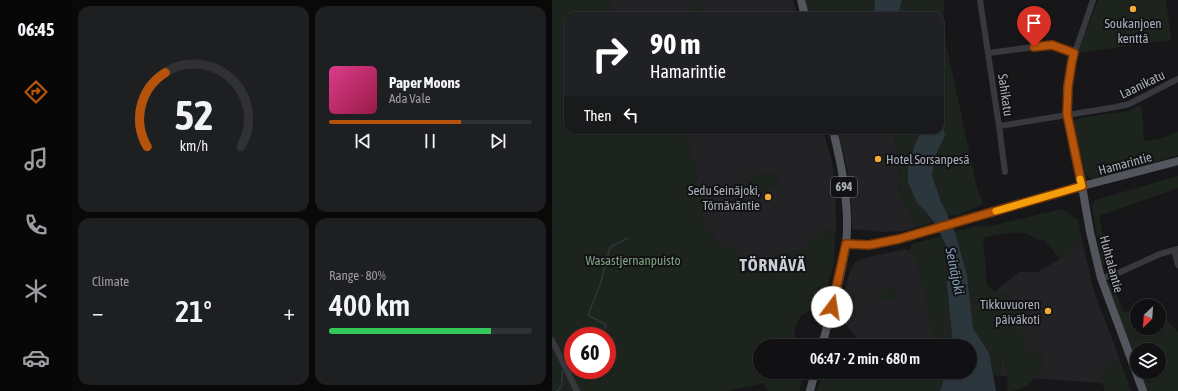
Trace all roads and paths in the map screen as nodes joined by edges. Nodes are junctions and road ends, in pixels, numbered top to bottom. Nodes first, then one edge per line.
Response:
1 (801, 0) edge
2 (980, 0) edge
3 (1093, 0) edge
4 (804, 12) edge
5 (989, 53) junction
6 (1074, 53) junction
7 (1178, 79) edge
8 (1067, 114) junction
9 (999, 126) junction
10 (834, 134) edge
11 (1178, 161) edge
12 (1005, 172) dead end
13 (1082, 186) junction
14 (846, 244) junction
15 (1176, 250) edge
16 (1178, 265) edge
17 (1101, 278) junction
18 (824, 339) edge
19 (552, 340) edge
20 (813, 379) edge
21 (577, 391) edge
22 (810, 391) edge
23 (1143, 391) edge

1 - 4 main road
2 - 5 street, Sahikatu
3 - 6 street
5 - 6 street
5 - 9 street, Sahikatu
6 - 8 street
7 - 8 street, Laanikatu
8 - 9 street, Sahikatu
8 - 13 street
9 - 12 street
10 - 14 main road, 694
11 - 13 main road, Hamarintie
13 - 14 main road, Hamarintie
13 - 17 main road, Huhtalantie
14 - 18 main road
15 - 16 street
15 - 17 street
17 - 23 main road, Huhtalantie
19 - 21 street
20 - 22 main road

